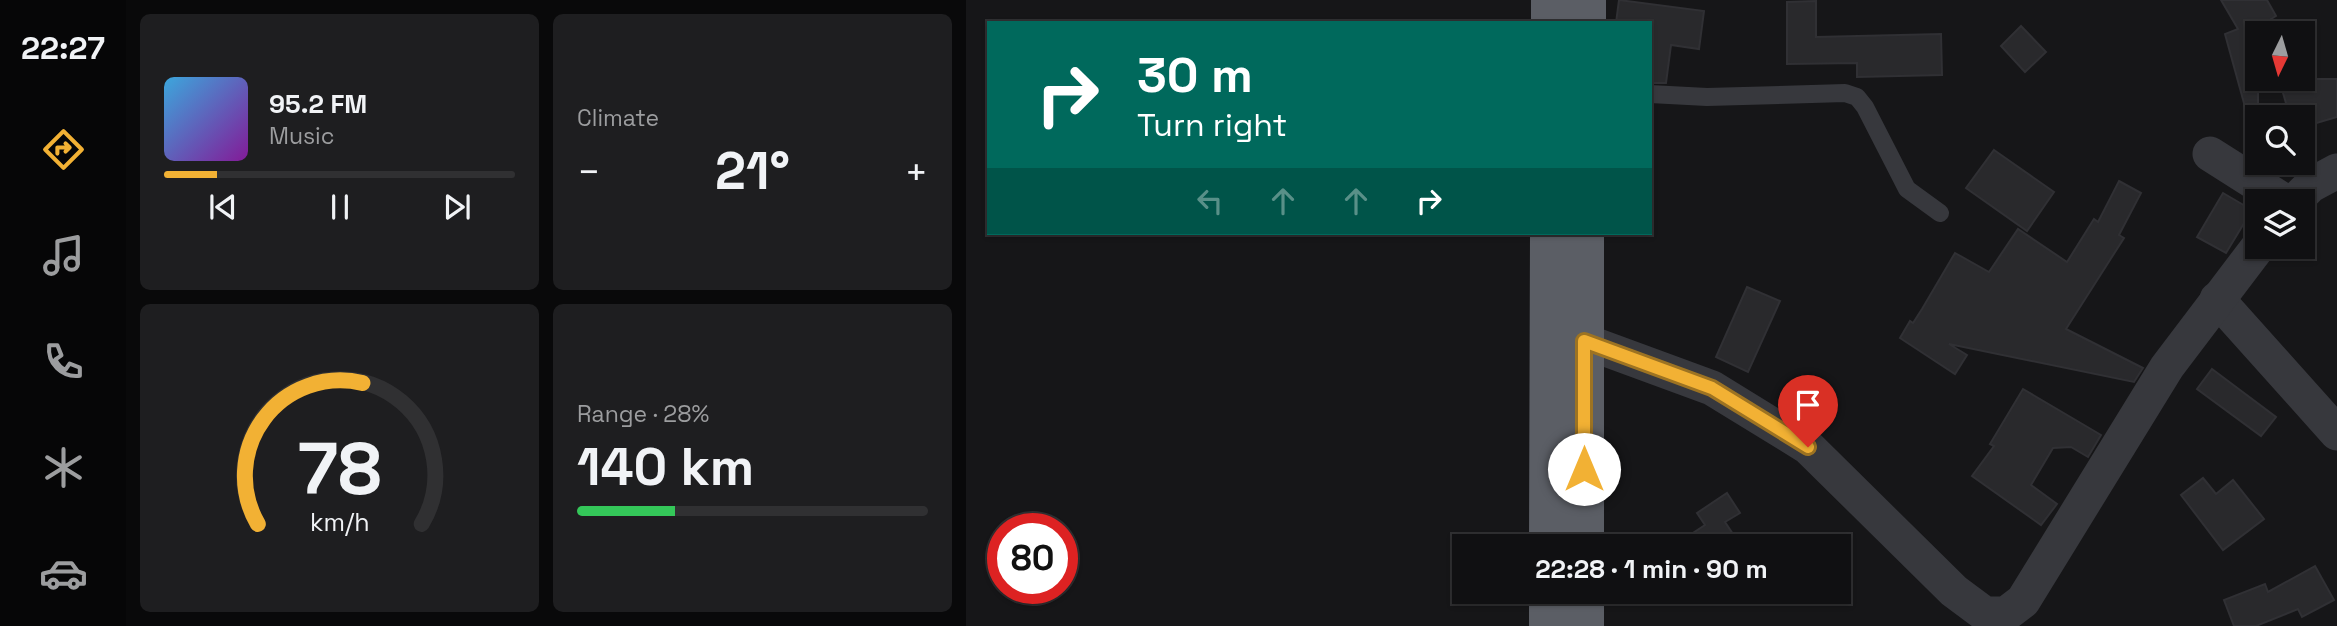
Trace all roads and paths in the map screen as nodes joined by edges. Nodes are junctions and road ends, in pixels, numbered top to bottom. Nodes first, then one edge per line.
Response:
1 (1550, 0) edge
2 (1587, 0) edge
3 (1550, 21) edge
4 (1587, 21) edge
5 (1652, 94) edge
6 (2210, 155) dead end
7 (2337, 171) edge
8 (2265, 189) edge
9 (2307, 189) edge
10 (1940, 213) dead end
11 (1549, 235) edge
12 (1585, 235) edge
13 (2249, 259) edge
14 (2217, 299) junction
15 (1584, 341) junction
16 (2337, 433) edge
17 (1548, 534) edge
18 (1584, 534) edge
19 (1548, 604) edge
20 (1585, 604) edge
21 (1548, 626) edge
22 (1585, 626) edge

1 - 3 highway
2 - 4 highway
5 - 10 lane
6 - 8 street
7 - 9 street
11 - 17 highway
12 - 15 highway
13 - 14 street
14 - 15 street
14 - 16 street
15 - 18 highway
19 - 21 highway
20 - 22 highway

